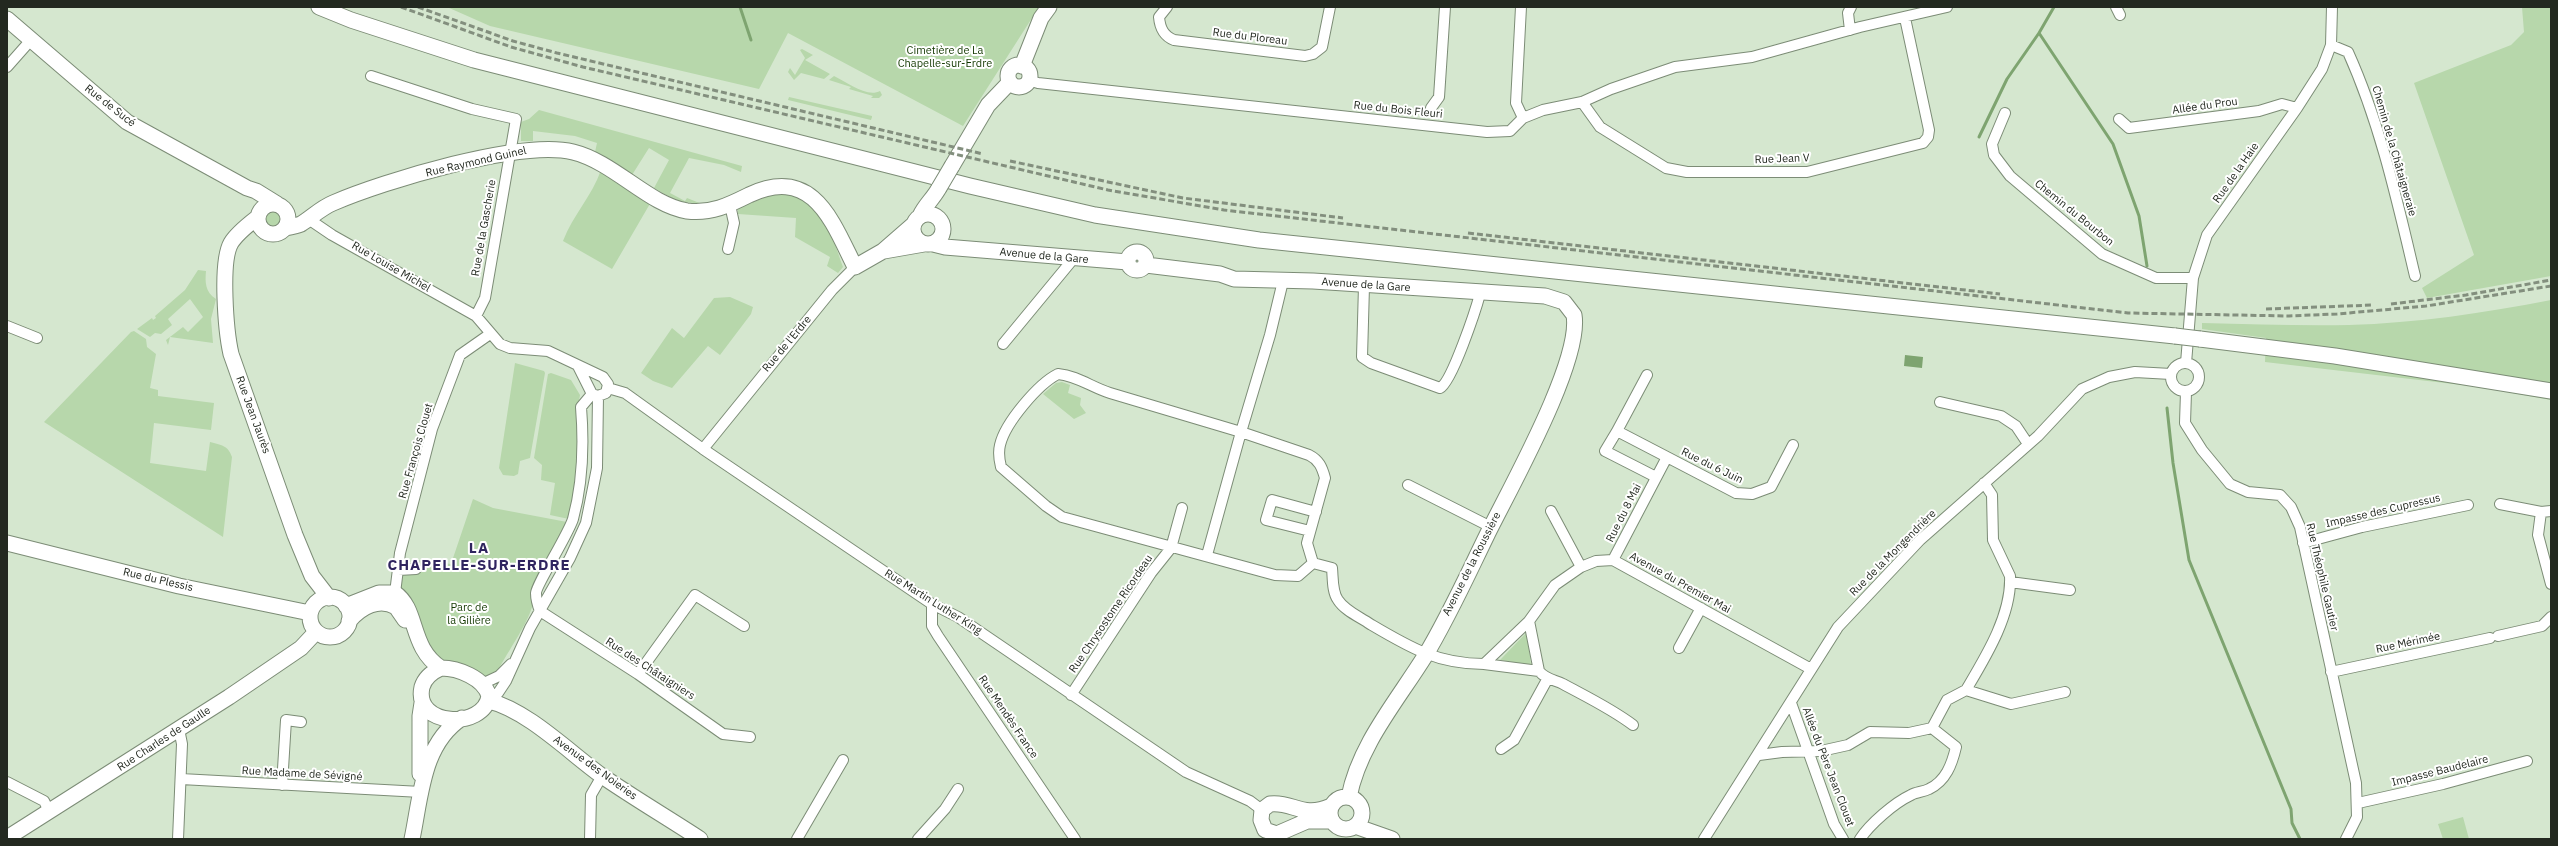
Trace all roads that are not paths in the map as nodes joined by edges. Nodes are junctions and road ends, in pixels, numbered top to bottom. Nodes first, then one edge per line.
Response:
1 (319, 7) edge
2 (1050, 7) edge
3 (1167, 7) edge
4 (1330, 7) edge
5 (1445, 7) edge
6 (1521, 7) edge
7 (1851, 7) edge
8 (1947, 7) edge
9 (2332, 7) edge
10 (1935, 9) edge
11 (1905, 18) junction
12 (7, 19) edge
13 (1850, 30) junction
14 (30, 41) junction
15 (2332, 45) junction
16 (1022, 66) junction
17 (7, 67) edge
18 (371, 76) dead end
19 (1028, 80) junction
20 (1010, 82) junction
21 (1582, 102) junction
22 (1431, 108) dead end
23 (2297, 108) junction
24 (2005, 113) dead end
25 (1523, 118) junction
26 (2119, 118) dead end
27 (510, 153) junction
28 (247, 188) junction
29 (937, 193) junction
30 (730, 205) junction
31 (281, 207) junction
32 (258, 215) junction
33 (937, 216) junction
34 (307, 218) junction
35 (917, 220) junction
36 (285, 228) junction
37 (265, 232) junction
38 (933, 241) junction
39 (229, 248) junction
40 (728, 249) dead end
41 (883, 251) junction
42 (1074, 258) junction
43 (855, 267) junction
44 (2415, 276) dead end
45 (2193, 278) junction
46 (1282, 281) junction
47 (1364, 286) junction
48 (1480, 294) junction
49 (476, 316) junction
50 (1575, 321) joint
51 (7, 326) edge
52 (490, 334) junction
53 (37, 338) dead end
54 (1003, 344) dead end
55 (2186, 363) junction
56 (578, 366) junction
57 (2171, 374) junction
58 (1647, 375) dead end
59 (599, 376) junction
60 (608, 388) junction
61 (2551, 391) edge
62 (592, 392) junction
63 (2186, 392) junction
64 (1940, 402) dead end
65 (1616, 431) junction
66 (1241, 432) junction
67 (2028, 444) junction
68 (1793, 445) dead end
69 (703, 449) junction
70 (1667, 457) junction
71 (1656, 477) junction
72 (1984, 483) junction
73 (1408, 485) dead end
74 (2500, 504) dead end
75 (2468, 505) dead end
76 (1182, 508) dead end
77 (1551, 511) dead end
78 (1316, 512) junction
79 (2546, 512) edge
80 (1491, 528) junction
81 (1310, 532) junction
82 (2303, 543) junction
83 (7, 544) edge
84 (1171, 548) junction
85 (1207, 555) junction
86 (1613, 560) junction
87 (1313, 563) junction
88 (1581, 568) junction
89 (416, 569) dead end
90 (398, 570) junction
91 (2010, 582) junction
92 (2551, 584) edge
93 (2070, 590) dead end
94 (394, 593) junction
95 (932, 604) junction
96 (319, 605) junction
97 (346, 606) junction
98 (1701, 608) junction
99 (540, 611) junction
100 (2551, 617) edge
101 (349, 621) junction
102 (1529, 621) junction
103 (744, 626) dead end
104 (316, 632) junction
105 (1679, 648) dead end
106 (1425, 655) junction
107 (514, 661) junction
108 (1484, 664) junction
109 (441, 668) junction
110 (1810, 669) junction
111 (1539, 671) junction
112 (2331, 672) junction
113 (638, 674) junction
114 (427, 677) junction
115 (1548, 678) junction
116 (1966, 690) junction
117 (2064, 692) dead end
118 (487, 694) junction
119 (1071, 695) junction
120 (422, 703) junction
121 (1791, 703) junction
122 (462, 718) junction
123 (301, 722) dead end
124 (1633, 725) dead end
125 (1932, 728) junction
126 (180, 730) junction
127 (750, 738) dead end
128 (1501, 750) dead end
129 (1808, 752) junction
130 (1759, 755) junction
131 (843, 760) dead end
132 (2527, 761) dead end
133 (602, 776) junction
134 (181, 780) junction
135 (7, 782) edge
136 (282, 785) junction
137 (958, 789) dead end
138 (421, 792) junction
139 (1349, 797) junction
140 (2358, 802) junction
141 (1262, 810) junction
142 (49, 812) junction
143 (1332, 813) junction
144 (1355, 826) junction
145 (1267, 836) edge
146 (7, 838) edge
147 (178, 839) edge
148 (412, 839) edge
149 (590, 839) edge
150 (700, 839) edge
151 (797, 839) edge
152 (918, 839) edge
153 (1075, 839) edge
154 (1392, 839) edge
155 (1704, 839) edge
156 (1843, 839) edge
157 (1860, 839) edge
158 (2346, 839) edge

1 - 61 street, bridge
2 - 16 street
3 - 4 street, Rue du Ploreau
5 - 22 street
6 - 25 street
7 - 13 street
8 - 10 street, Rue du Bois Fleuri
9 - 15 street, Rue de la Haie
10 - 11 street, Rue du Bois Fleuri
11 - 13 street, Rue du Bois Fleuri
11 - 21 street, Rue Jean V
12 - 14 street, Rue de Sucé
13 - 21 street, Rue du Bois Fleuri
14 - 17 street
14 - 28 street, Rue de Sucé
15 - 23 street, Rue de la Haie
15 - 44 street, Chemin de la Châtaigneraie
16 - 19 street
16 - 20 street
18 - 27 street, Rue de la Gascherie
19 - 20 street
19 - 25 street, Rue du Bois Fleuri
20 - 29 street, Rue de l'Erdre, bridge
21 - 25 street, Rue du Bois Fleuri
23 - 26 street, Allée du Prou
23 - 45 street, Rue de la Haie
24 - 45 street, Chemin du Bourbon
27 - 30 street, Rue Raymond Guinel
27 - 34 street, Rue Raymond Guinel
27 - 49 street, Rue de la Gascherie
28 - 31 street, Rue de Sucé
28 - 32 street
29 - 33 street
29 - 35 street, Rue de l'Erdre
30 - 40 street
30 - 43 street, Rue Raymond Guinel
31 - 32 street
31 - 34 street, Rue Louise Michel
31 - 36 street
32 - 37 street
32 - 39 street
33 - 35 street
33 - 38 street
34 - 36 street
34 - 49 street, Rue Louise Michel
35 - 38 street
35 - 41 street, Rue de l'Erdre
36 - 37 street
37 - 39 street
38 - 41 street, Rue de l'Erdre
38 - 42 street, Avenue de la Gare
39 - 96 street, Rue Jean Jaurès
41 - 43 street, Rue de l'Erdre
42 - 46 street, Avenue de la Gare
42 - 54 street
43 - 69 street, Rue de l'Erdre
45 - 55 street, Rue de la Haie
46 - 47 street, Avenue de la Gare
46 - 66 street
47 - 48 street, Avenue de la Gare
47 - 48 street
48 - 50 street, Avenue de la Gare
49 - 52 street
50 - 80 street, Avenue de la Roussière
51 - 53 street
52 - 56 street
52 - 90 street, Rue François Clouet
55 - 57 street
55 - 63 street
56 - 59 street
56 - 62 street
57 - 63 street
57 - 67 street, Rue de la Mongendrière
58 - 65 street, Rue du 8 Mai
59 - 60 street
59 - 62 street
60 - 62 street
60 - 69 street, Rue Martin Luther King
62 - 99 street
62 - 99 street
63 - 82 street, Rue Théophile Gautier
64 - 67 street
65 - 70 street
65 - 71 street, Rue du 8 Mai
66 - 78 street
66 - 84 street
66 - 85 street
67 - 72 street, Rue de la Mongendrière
68 - 70 street, Rue du 6 Juin
69 - 95 street, Rue Martin Luther King
70 - 71 street, Rue du 8 Mai
71 - 86 street, Rue du 8 Mai
72 - 91 street
72 - 110 street, Rue de la Mongendrière
73 - 80 street
74 - 79 street
75 - 82 street, Impasse des Cupressus
76 - 84 street
77 - 88 street
78 - 81 street
78 - 81 street
79 - 92 street
80 - 106 street, Avenue de la Roussière
81 - 87 street
82 - 112 street, Rue Théophile Gautier
83 - 96 street, Rue du Plessis
84 - 85 street
84 - 119 street, Rue Chrysostome Ricordeau
85 - 87 street
86 - 88 street, Avenue du Premier Mai
86 - 98 street, Avenue du Premier Mai
87 - 106 street
88 - 102 street, Avenue du Premier Mai
89 - 90 street
90 - 94 street, Rue François Clouet
91 - 93 street
91 - 116 street
94 - 97 street
94 - 109 street
95 - 119 street, Rue Martin Luther King
95 - 153 street, Rue Mendès France
96 - 97 street
96 - 104 street
97 - 101 street
98 - 105 street
98 - 110 street, Avenue du Premier Mai
99 - 107 street
99 - 113 street, Rue des Châtaigniers
100 - 112 street, Rue Mérimée
101 - 104 street
101 - 114 street
102 - 108 street, Avenue du Premier Mai
102 - 111 street
103 - 113 street
104 - 126 street, Rue Charles de Gaulle
106 - 108 street
106 - 139 street, Avenue de la Roussière
107 - 118 street
107 - 118 street
108 - 111 street
109 - 114 street
109 - 118 street
110 - 121 street, Rue de la Mongendrière
111 - 115 street
112 - 140 street, Rue Théophile Gautier
113 - 127 street, Rue des Châtaigniers
114 - 120 street
115 - 124 street
115 - 128 street
116 - 117 street
116 - 125 street
118 - 122 street
118 - 133 street, Avenue des Noieries
119 - 141 street, Rue Martin Luther King
120 - 122 street
120 - 138 street
121 - 129 street, Allée du Père Jean Clouet
121 - 130 street, Rue de la Mongendrière
122 - 138 street
123 - 136 street
125 - 129 street
125 - 157 street
126 - 134 street
126 - 142 street, Rue Charles de Gaulle
129 - 130 street
129 - 156 street, Allée du Père Jean Clouet
130 - 155 street, Rue de la Mongendrière
131 - 151 street
132 - 140 street, Impasse Baudelaire
133 - 149 street
133 - 150 street, Avenue des Noieries
134 - 136 street, Rue Madame de Sévigné
134 - 147 street
135 - 142 street
136 - 138 street, Rue Madame de Sévigné
137 - 152 street
138 - 148 street
139 - 143 street
139 - 144 street
140 - 158 street, Rue Théophile Gautier
141 - 143 street
141 - 145 street
142 - 146 street, Rue Charles de Gaulle
143 - 144 street
143 - 145 street
144 - 154 street

